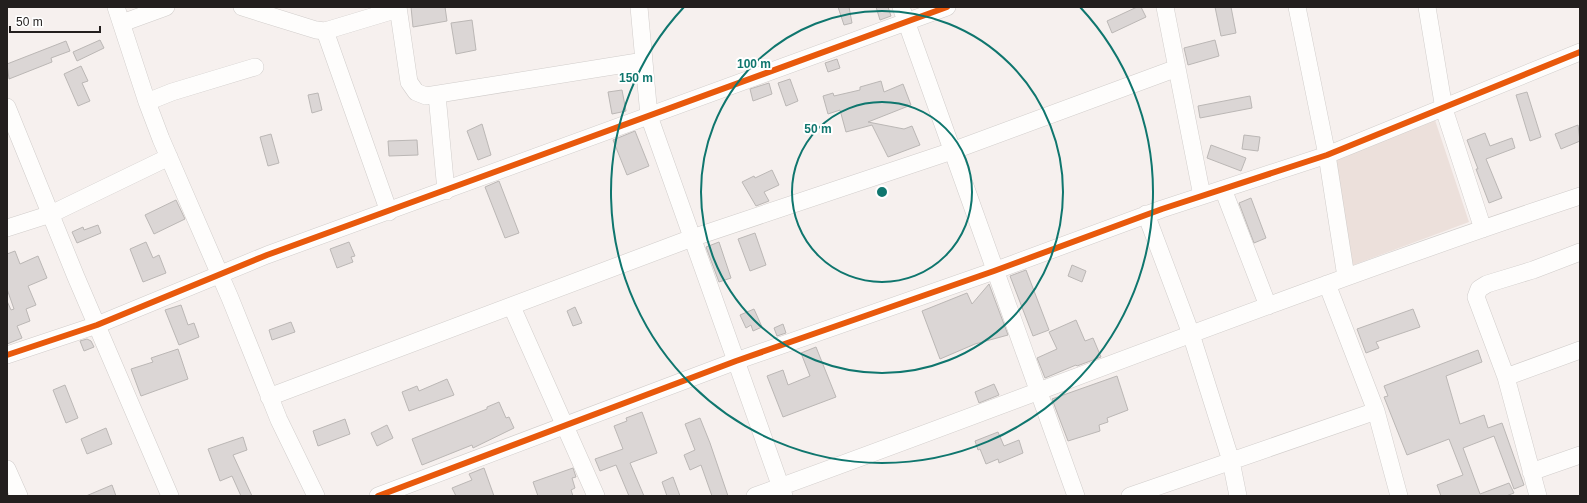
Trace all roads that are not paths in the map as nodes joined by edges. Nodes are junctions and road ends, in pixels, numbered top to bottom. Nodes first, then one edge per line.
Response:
1 (116, 7) edge
2 (166, 7) edge
3 (242, 7) edge
4 (639, 7) edge
5 (947, 7) edge
6 (1165, 7) edge
7 (1297, 7) edge
8 (1427, 7) edge
9 (398, 8) edge
10 (904, 15) edge
11 (122, 23) junction
12 (325, 31) junction
13 (1580, 52) edge
14 (644, 61) junction
15 (255, 67) dead end
16 (1177, 68) junction
17 (437, 96) junction
18 (147, 102) junction
19 (7, 107) edge
20 (1444, 109) junction
21 (649, 116) junction
22 (952, 151) junction
23 (1327, 155) junction
24 (169, 157) junction
25 (1223, 189) junction
26 (446, 191) junction
27 (1202, 196) junction
28 (1580, 196) edge
29 (389, 212) junction
30 (51, 214) junction
31 (1146, 214) junction
32 (7, 228) edge
33 (1484, 229) junction
34 (692, 238) junction
35 (1580, 252) edge
36 (994, 271) junction
37 (221, 275) junction
38 (1346, 277) junction
39 (1327, 284) junction
40 (1268, 306) junction
41 (512, 307) junction
42 (97, 325) junction
43 (1191, 334) junction
44 (1580, 350) edge
45 (7, 355) edge
46 (736, 361) junction
47 (1506, 377) junction
48 (1039, 392) junction
49 (269, 397) junction
50 (1376, 411) junction
51 (564, 426) junction
52 (1580, 454) edge
53 (1231, 462) junction
54 (7, 469) edge
55 (1532, 472) junction
56 (782, 491) edge
57 (19, 496) edge
58 (170, 496) edge
59 (316, 496) edge
60 (378, 496) edge
61 (596, 496) edge
62 (755, 496) edge
63 (1076, 496) edge
64 (1130, 496) edge
65 (1238, 496) edge
66 (1399, 496) edge
67 (1538, 496) edge

1 - 11 street
2 - 11 street
3 - 12 street
4 - 14 street
5 - 10 street
6 - 16 street
7 - 23 street
8 - 20 street
9 - 12 street
9 - 17 street
10 - 21 street
10 - 22 street
11 - 18 street
12 - 29 street
13 - 20 street
14 - 17 street
14 - 21 street
15 - 18 street
16 - 22 street
16 - 27 street
17 - 26 street
18 - 24 street
19 - 30 street
20 - 23 street
20 - 33 street
21 - 26 street
21 - 34 street
22 - 34 street
22 - 36 street
23 - 25 street
23 - 38 street
24 - 30 street
24 - 37 street
25 - 27 street
25 - 40 street
26 - 29 street
27 - 31 street
28 - 33 street
29 - 37 street
30 - 32 street
30 - 42 street
31 - 36 street
31 - 43 street
33 - 38 street
34 - 41 street
34 - 46 street
35 - 47 street
36 - 46 street
36 - 48 street
37 - 42 street
37 - 49 street
38 - 39 street
39 - 40 street
39 - 50 street
40 - 43 street
41 - 49 street
41 - 51 street
42 - 45 street
42 - 58 street
43 - 48 street
43 - 53 street
44 - 47 street
46 - 51 street
46 - 56 street
47 - 55 street
48 - 56 street
48 - 63 street
49 - 59 street
50 - 53 street
50 - 66 street
51 - 60 street
51 - 61 street
52 - 55 street
53 - 64 street
53 - 65 street
54 - 57 street
55 - 67 street
56 - 62 street

